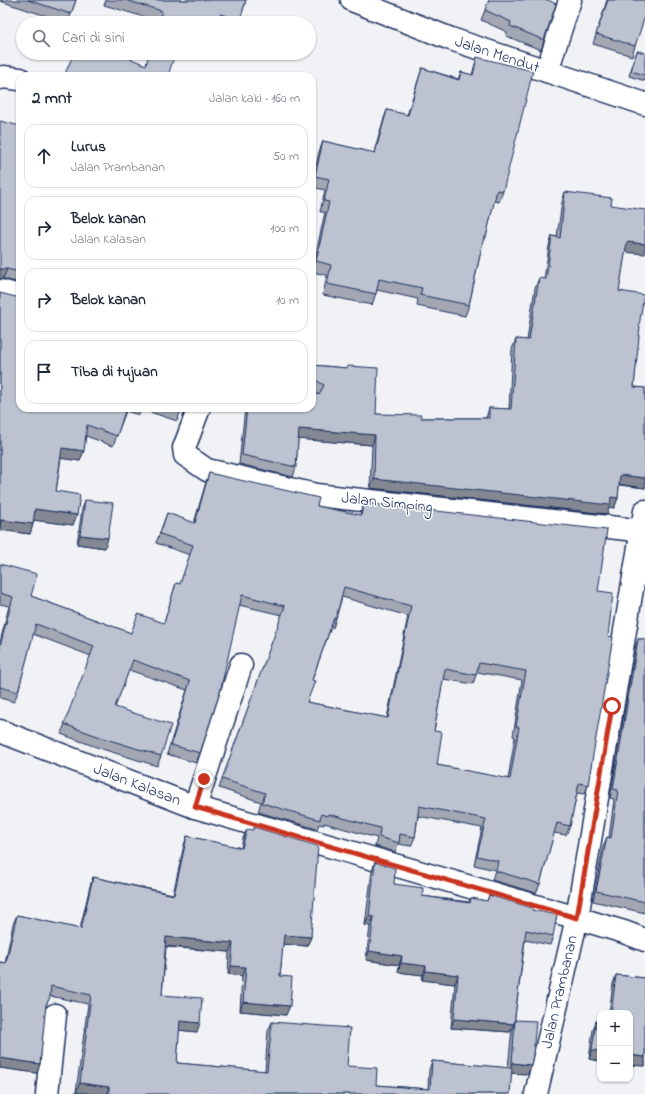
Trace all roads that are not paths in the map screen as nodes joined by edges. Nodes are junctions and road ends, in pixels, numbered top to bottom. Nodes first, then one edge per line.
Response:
1 (352, 0) edge
2 (570, 0) edge
3 (547, 72) junction
4 (0, 78) edge
5 (16, 79) edge
6 (645, 104) edge
7 (0, 291) edge
8 (16, 295) edge
9 (198, 412) edge
10 (644, 524) edge
11 (241, 665) dead end
12 (2, 732) edge
13 (195, 807) junction
14 (577, 918) junction
15 (645, 940) edge
16 (55, 1015) dead end
17 (47, 1094) edge
18 (536, 1094) edge

1 - 3 street, Jalan Mendut
2 - 3 street
3 - 6 street, Jalan Mendut
4 - 5 street
7 - 8 street
9 - 10 street, Jalan Simping
10 - 14 street, Jalan Prambanan
11 - 13 street
12 - 13 street, Jalan Kalasan
13 - 14 street, Jalan Kalasan
14 - 15 street, Jalan Kalasan
14 - 18 street, Jalan Prambanan
16 - 17 street

